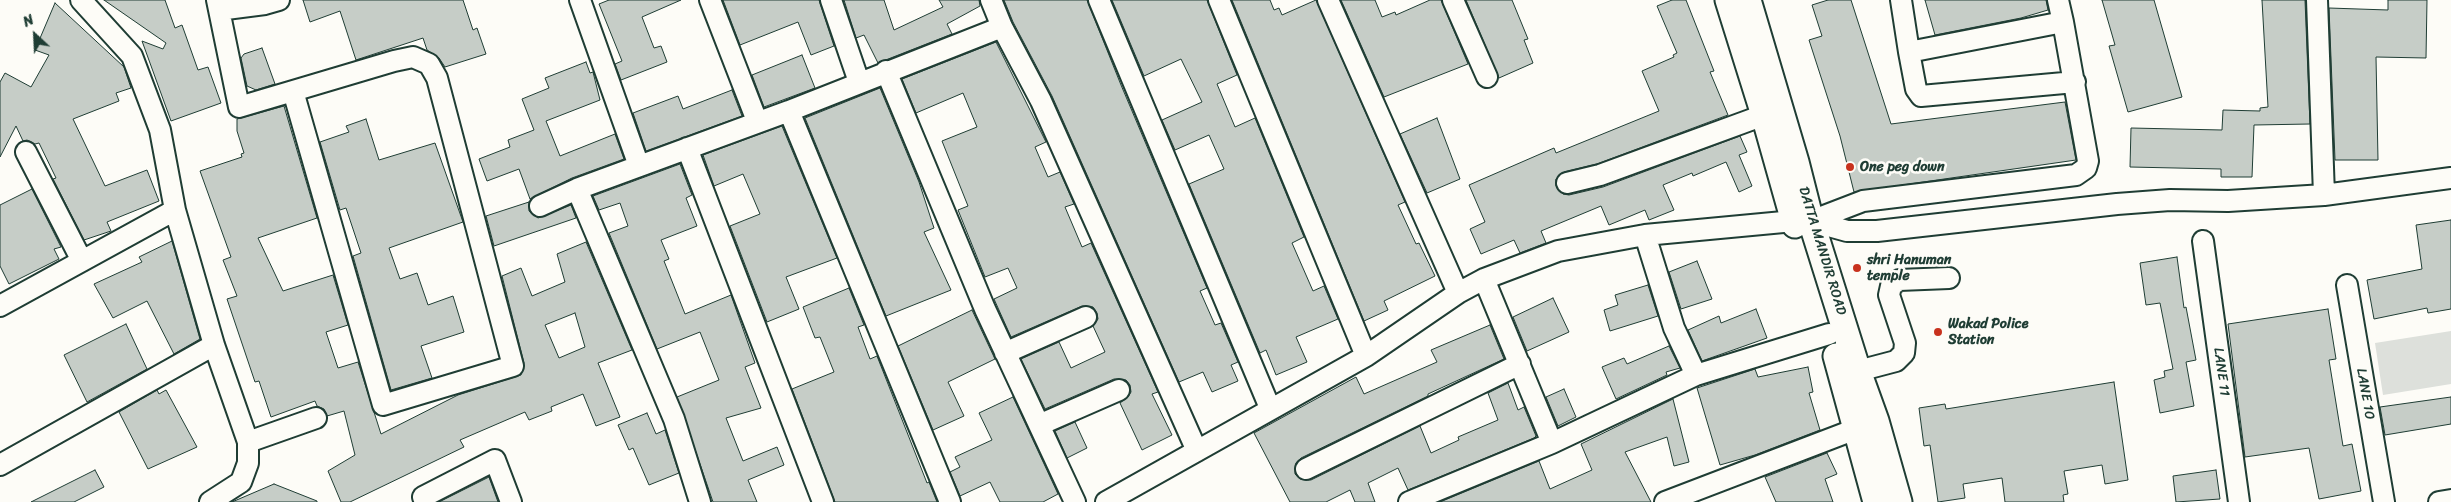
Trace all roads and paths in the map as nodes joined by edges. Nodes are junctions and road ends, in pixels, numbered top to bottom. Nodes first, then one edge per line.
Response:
1 (81, 0) edge
2 (217, 0) edge
3 (279, 0) edge
4 (580, 0) edge
5 (710, 0) edge
6 (831, 0) edge
7 (991, 0) edge
8 (1099, 0) edge
9 (1219, 0) edge
10 (1328, 0) edge
11 (1453, 0) edge
12 (1728, 0) edge
13 (1748, 0) edge
14 (1901, 0) edge
15 (2058, 0) edge
16 (2317, 0) edge
17 (2063, 22) junction
18 (1002, 27) junction
19 (1909, 52) junction
20 (886, 71) junction
21 (1487, 77) dead end
22 (859, 82) junction
23 (2075, 82) junction
24 (293, 90) junction
25 (789, 111) junction
26 (1764, 114) junction
27 (756, 121) junction
28 (687, 148) junction
29 (26, 152) dead end
30 (638, 166) junction
31 (2451, 178) edge
32 (1567, 183) dead end
33 (576, 189) junction
34 (2324, 195) junction
35 (540, 206) dead end
36 (175, 210) junction
37 (1803, 221) junction
38 (1645, 235) junction
39 (2203, 241) dead end
40 (82, 261) junction
41 (1949, 278) dead end
42 (1484, 279) junction
43 (2347, 285) dead end
44 (1458, 293) junction
45 (0, 306) edge
46 (1086, 318) dead end
47 (1829, 334) junction
48 (214, 345) junction
49 (1005, 354) junction
50 (1366, 356) junction
51 (1520, 364) junction
52 (1858, 371) junction
53 (1696, 376) junction
54 (1119, 390) dead end
55 (1270, 408) junction
56 (316, 418) dead end
57 (1039, 425) junction
58 (1866, 425) junction
59 (248, 442) junction
60 (1552, 443) junction
61 (1197, 451) junction
62 (0, 465) edge
63 (1306, 469) dead end
64 (2451, 500) edge
65 (210, 502) edge
66 (426, 502) edge
67 (511, 502) edge
68 (700, 502) edge
69 (823, 502) edge
70 (950, 502) edge
71 (1074, 502) edge
72 (1106, 502) edge
73 (1409, 502) edge
74 (1665, 502) edge
75 (1876, 502) edge
76 (1899, 502) edge
77 (2239, 502) edge
78 (2384, 502) edge
79 (2439, 502) edge

1 - 36 street
2 - 3 street
2 - 24 street
4 - 30 street
5 - 27 street
6 - 22 street
7 - 18 street
8 - 55 street
9 - 50 street
10 - 44 street
11 - 21 street
12 - 26 main road, DATTA MANDIR ROAD
13 - 37 main road, DATTA MANDIR ROAD
14 - 19 street
15 - 17 street
16 - 34 street
17 - 19 street
17 - 23 street
18 - 20 street
18 - 61 street
19 - 23 street
20 - 22 street
20 - 49 street
22 - 25 street
23 - 37 street
24 - 24 street
25 - 27 street
25 - 70 street
26 - 32 street
26 - 37 main road, DATTA MANDIR ROAD
27 - 28 street
28 - 30 street
28 - 69 street
29 - 40 street
30 - 33 street
31 - 34 street
33 - 35 street
33 - 68 street
34 - 37 street
36 - 40 street
36 - 48 street
37 - 38 street
37 - 47 main road, DATTA MANDIR ROAD
37 - 52 main road, DATTA MANDIR ROAD
38 - 42 street
38 - 53 street
39 - 77 street, LANE 11
40 - 45 street
41 - 52 street
42 - 44 street
42 - 51 street
43 - 78 street, LANE 10
44 - 50 street
46 - 49 street
47 - 53 street
47 - 58 main road, DATTA MANDIR ROAD
48 - 59 street
48 - 62 street
49 - 57 street
50 - 55 street
51 - 60 street
51 - 63 street
52 - 58 main road, DATTA MANDIR ROAD
53 - 60 street
54 - 57 street
55 - 61 street
56 - 59 street
57 - 71 street
58 - 74 street
58 - 75 main road, DATTA MANDIR ROAD
58 - 76 main road, DATTA MANDIR ROAD
59 - 65 street
60 - 73 street
61 - 72 street
64 - 79 street
66 - 67 street

